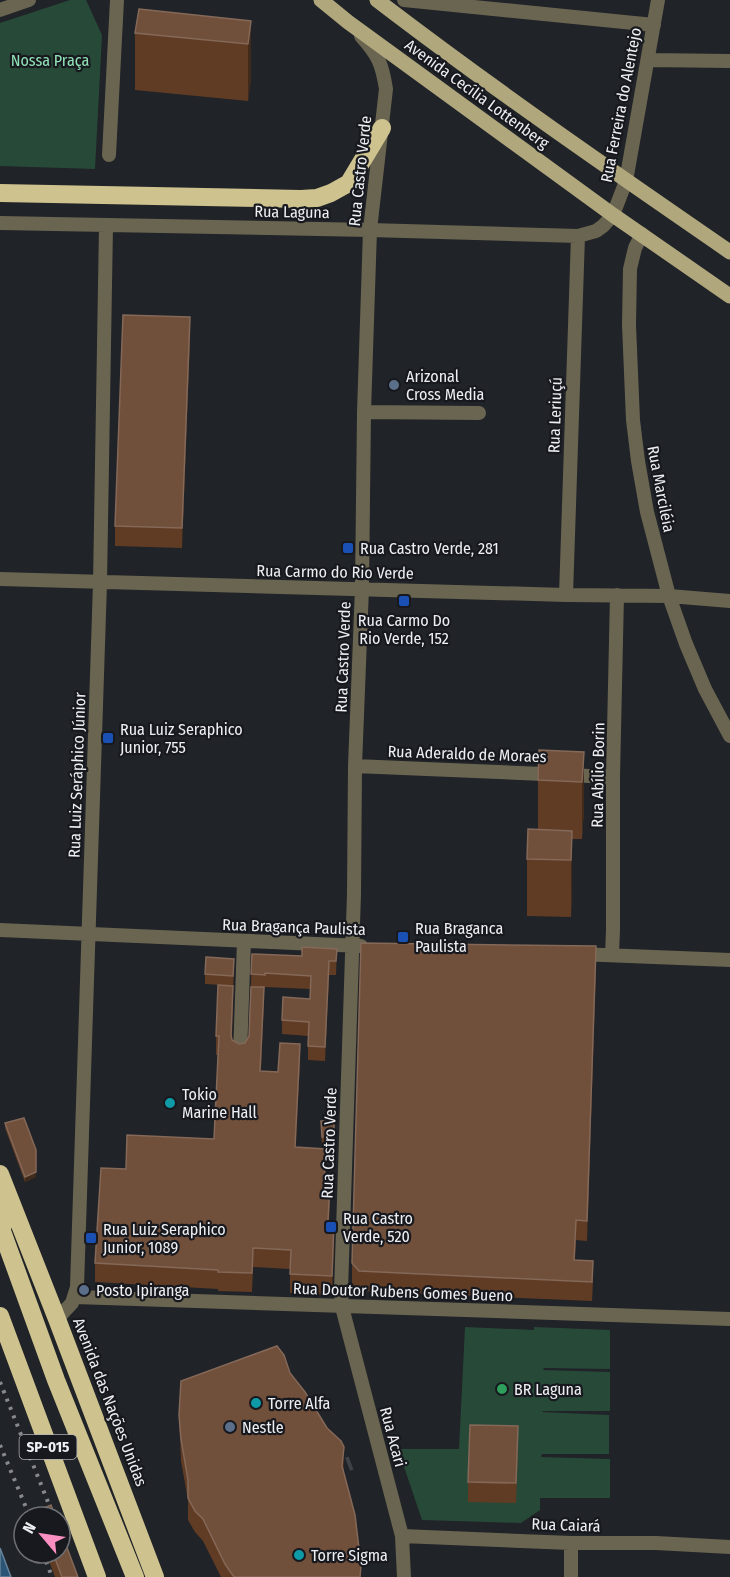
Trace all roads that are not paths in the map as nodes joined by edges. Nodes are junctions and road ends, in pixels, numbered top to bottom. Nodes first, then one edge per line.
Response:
1 (28, 0) edge
2 (321, 0) edge
3 (377, 0) edge
4 (404, 0) edge
5 (658, 0) edge
6 (120, 1) edge
7 (0, 10) edge
8 (348, 22) junction
9 (654, 25) junction
10 (648, 60) junction
11 (730, 62) edge
12 (382, 128) junction
13 (109, 155) dead end
14 (626, 180) junction
15 (0, 193) edge
16 (613, 215) junction
17 (0, 223) edge
18 (106, 226) junction
19 (370, 230) junction
20 (642, 234) junction
21 (578, 236) junction
22 (730, 252) edge
23 (730, 296) edge
24 (364, 412) junction
25 (479, 413) dead end
26 (0, 579) edge
27 (100, 583) junction
28 (362, 588) junction
29 (566, 595) junction
30 (617, 595) junction
31 (669, 596) junction
32 (730, 601) edge
33 (730, 736) edge
34 (356, 766) junction
35 (613, 777) junction
36 (0, 930) edge
37 (88, 934) junction
38 (244, 941) junction
39 (353, 945) junction
40 (374, 946) edge
41 (560, 953) edge
42 (612, 955) junction
43 (730, 960) edge
44 (240, 1054) edge
45 (3, 1181) edge
46 (75, 1297) junction
47 (342, 1307) junction
48 (0, 1316) edge
49 (57, 1318) junction
50 (730, 1319) edge
51 (402, 1536) junction
52 (571, 1543) junction
53 (730, 1547) edge
54 (97, 1575) edge
55 (135, 1577) edge
56 (155, 1577) edge
57 (404, 1577) edge
58 (571, 1577) edge

1 - 7 street
2 - 8 main road, Avenida Cecília Lottenberg
3 - 14 main road, Avenida Cecília Lottenberg
4 - 9 street
5 - 9 street, Rua Ferreira do Alentejo
6 - 13 street
8 - 12 street, Rua Castro Verde
8 - 16 main road, Avenida Cecília Lottenberg
9 - 10 street, Rua Ferreira do Alentejo
10 - 11 street
10 - 14 street, Rua Ferreira do Alentejo
12 - 15 highway
12 - 19 street, Rua Castro Verde
14 - 16 street, Rua Ferreira do Alentejo
14 - 22 main road, Avenida Cecília Lottenberg
16 - 20 main road, Avenida Cecília Lottenberg
16 - 21 street, Rua Laguna
17 - 18 street, Rua Laguna
18 - 19 street, Rua Laguna
18 - 27 street, Rua Luiz Seráphico Júnior
19 - 21 street, Rua Laguna
19 - 24 street, Rua Castro Verde
20 - 23 main road, Avenida Cecília Lottenberg
20 - 31 street, Rua Marciléia
21 - 29 street, Rua Leriuçú
24 - 25 street
24 - 28 street, Rua Castro Verde
26 - 27 street, Rua Carmo do Rio Verde
27 - 28 street, Rua Carmo do Rio Verde
27 - 37 street, Rua Luiz Seráphico Júnior
28 - 29 street, Rua Carmo do Rio Verde
28 - 34 street, Rua Castro Verde
29 - 30 street, Rua Carmo do Rio Verde
30 - 31 street, Rua Carmo do Rio Verde
30 - 35 street, Rua Abílio Borin
31 - 32 street, Rua Carmo do Rio Verde
31 - 33 street, Rua Marciléia
34 - 35 street, Rua Aderaldo de Moraes
34 - 39 street, Rua Castro Verde
35 - 42 street, Rua Abílio Borin
36 - 37 street, Rua Bragança Paulista
37 - 38 street, Rua Bragança Paulista
37 - 46 street, Rua Luiz Seráphico Júnior
38 - 39 street, Rua Bragança Paulista
38 - 44 street
39 - 40 street, Rua Bragança Paulista
39 - 47 street, Rua Castro Verde
41 - 42 street
42 - 43 street
45 - 49 highway, Avenida das Nações Unidas
45 - 55 highway
46 - 47 street, Rua Doutor Rubens Gomes Bueno
46 - 49 street
47 - 50 street, Rua Doutor Rubens Gomes Bueno
47 - 51 street, Rua Acari
48 - 54 highway, SP-015
49 - 56 highway, Avenida das Nações Unidas
51 - 52 street, Rua Caiará
51 - 57 street, Rua Acari
52 - 53 street, Rua Caiará
52 - 58 street

